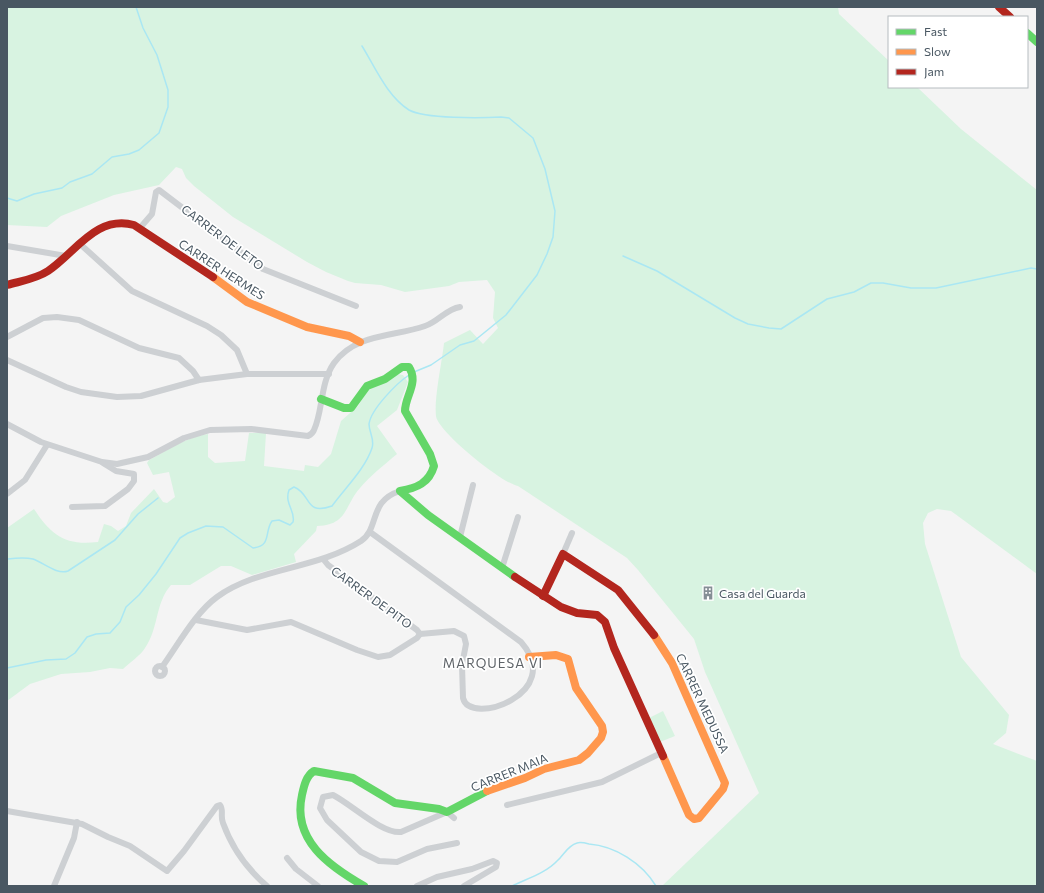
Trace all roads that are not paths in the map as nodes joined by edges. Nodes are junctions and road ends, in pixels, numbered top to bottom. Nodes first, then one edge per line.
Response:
1 (999, 7) edge
2 (1009, 16) edge
3 (1028, 34) edge
4 (1037, 42) edge
5 (139, 229) junction
6 (80, 244) junction
7 (7, 246) edge
8 (66, 256) junction
9 (7, 285) edge
10 (356, 306) dead end
11 (460, 307) dead end
12 (7, 337) edge
13 (360, 342) junction
14 (7, 360) edge
15 (247, 374) junction
16 (329, 374) junction
17 (199, 380) junction
18 (321, 399) junction
19 (7, 424) edge
20 (48, 445) junction
21 (102, 462) junction
22 (473, 485) dead end
23 (400, 491) junction
24 (7, 494) edge
25 (72, 507) dead end
26 (518, 517) dead end
27 (370, 532) junction
28 (572, 533) dead end
29 (460, 537) junction
30 (563, 554) junction
31 (324, 560) junction
32 (502, 568) junction
33 (544, 596) junction
34 (196, 620) junction
35 (420, 634) junction
36 (529, 657) junction
37 (162, 667) dead end
38 (661, 753) junction
39 (507, 804) dead end
40 (7, 811) edge
41 (450, 815) junction
42 (77, 822) junction
43 (457, 843) dead end
44 (287, 858) dead end
45 (54, 886) edge
46 (267, 886) edge
47 (318, 886) edge
48 (364, 886) edge
49 (417, 886) edge
50 (464, 886) edge

1 - 2 street
3 - 4 street
5 - 6 street, CARRER HERMES
5 - 10 street, CARRER DE LETO
5 - 13 street, CARRER HERMES
6 - 8 street, CARRER HERMES
6 - 15 street
7 - 8 street
8 - 9 street, CARRER HERMES
11 - 13 street
12 - 17 street
13 - 16 street
14 - 17 street
15 - 16 street
15 - 17 street
16 - 18 street
18 - 21 street
18 - 23 street
19 - 20 street
20 - 21 street
20 - 24 street
21 - 25 street
22 - 29 street
23 - 27 street
23 - 29 street, CARRER MEDUSSA
26 - 32 street
27 - 31 street
27 - 36 street
28 - 30 street
29 - 32 street, CARRER MEDUSSA
30 - 33 street
30 - 38 street, CARRER MEDUSSA
31 - 34 street
31 - 35 street, CARRER DE PITO
32 - 33 street, CARRER MEDUSSA
33 - 38 street, CARRER MEDUSSA
34 - 35 street
34 - 37 street
35 - 36 street, CARRER DE PITO
36 - 41 street, CARRER MAIA
38 - 39 street
40 - 42 street
41 - 43 street
41 - 48 street
42 - 45 street
42 - 46 street
44 - 47 street
49 - 50 street

